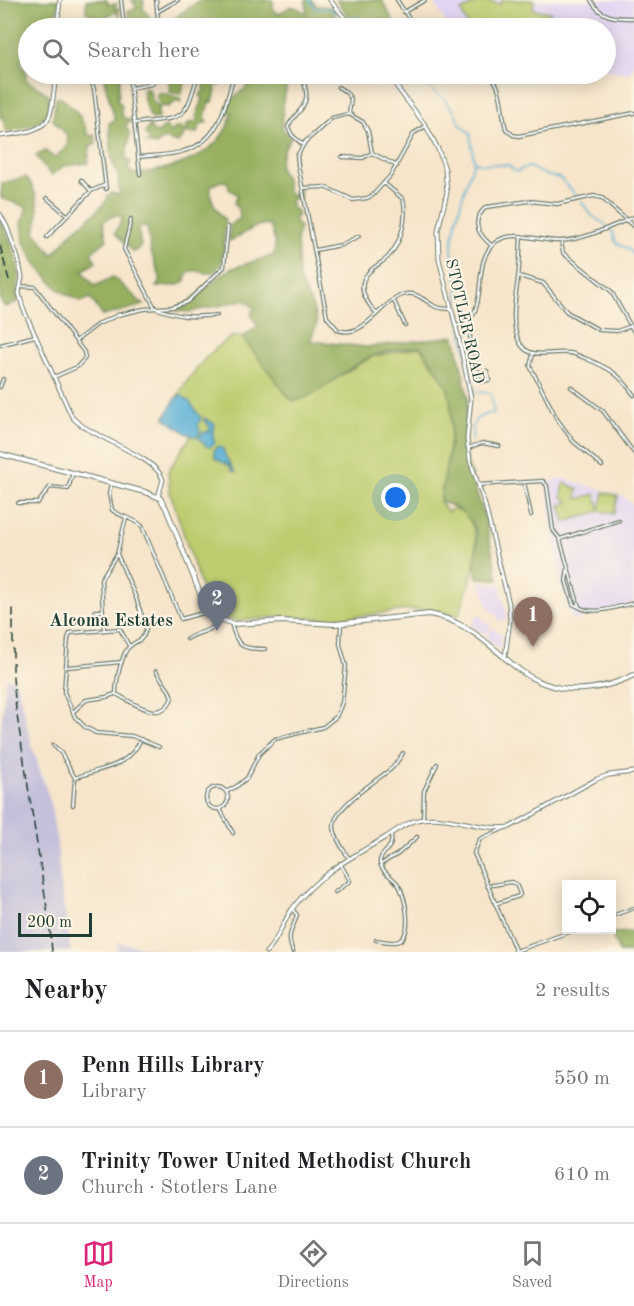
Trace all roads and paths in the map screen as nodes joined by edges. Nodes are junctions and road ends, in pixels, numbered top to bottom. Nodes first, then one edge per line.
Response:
1 (60, 0) edge
2 (121, 0) edge
3 (156, 0) edge
4 (178, 0) edge
5 (330, 0) edge
6 (398, 0) edge
7 (425, 0) edge
8 (591, 0) edge
9 (157, 12) junction
10 (404, 12) junction
11 (58, 18) edge
12 (123, 18) edge
13 (158, 18) edge
14 (344, 18) edge
15 (408, 18) edge
16 (615, 18) edge
17 (616, 18) edge
18 (632, 18) edge
19 (55, 84) edge
20 (92, 84) edge
21 (130, 84) edge
22 (151, 84) edge
23 (195, 84) edge
24 (231, 84) edge
25 (305, 84) edge
26 (395, 84) edge
27 (496, 84) edge
28 (338, 87) dead end
29 (131, 88) junction
30 (634, 113) edge
31 (349, 114) junction
32 (134, 123) junction
33 (426, 126) junction
34 (0, 136) edge
35 (303, 145) junction
36 (372, 153) junction
37 (138, 157) junction
38 (342, 157) dead end
39 (397, 166) junction
40 (140, 174) dead end
41 (81, 180) dead end
42 (384, 183) junction
43 (303, 188) junction
44 (91, 191) junction
45 (47, 198) dead end
46 (0, 214) edge
47 (67, 215) junction
48 (634, 217) edge
49 (131, 219) dead end
50 (627, 220) junction
51 (634, 227) edge
52 (228, 228) dead end
53 (359, 236) dead end
54 (521, 236) junction
55 (47, 237) dead end
56 (561, 241) junction
57 (492, 246) junction
58 (315, 250) junction
59 (519, 276) junction
60 (20, 286) junction
61 (394, 300) junction
62 (155, 308) junction
63 (452, 309) junction
64 (377, 314) junction
65 (217, 315) dead end
66 (467, 323) junction
67 (405, 325) dead end
68 (456, 326) junction
69 (631, 326) junction
70 (634, 332) edge
71 (35, 336) junction
72 (77, 340) junction
73 (0, 345) edge
74 (533, 354) junction
75 (478, 373) dead end
76 (54, 377) junction
77 (3, 379) dead end
78 (0, 387) edge
79 (572, 387) dead end
80 (634, 395) edge
81 (499, 446) dead end
82 (468, 448) junction
83 (634, 453) edge
84 (0, 454) edge
85 (603, 466) dead end
86 (73, 473) junction
87 (524, 482) junction
88 (111, 483) junction
89 (478, 485) junction
90 (158, 497) junction
91 (18, 503) dead end
92 (531, 514) dead end
93 (126, 518) junction
94 (619, 520) dead end
95 (560, 539) junction
96 (117, 554) junction
97 (568, 568) junction
98 (634, 603) edge
99 (579, 607) junction
100 (95, 611) dead end
101 (102, 611) junction
102 (210, 611) junction
103 (220, 619) junction
104 (231, 623) junction
105 (341, 623) junction
106 (104, 629) junction
107 (187, 639) dead end
108 (129, 646) junction
109 (265, 649) dead end
110 (505, 657) junction
111 (122, 662) junction
112 (67, 667) junction
113 (156, 671) dead end
114 (634, 675) edge
115 (116, 694) junction
116 (73, 712) junction
117 (141, 739) junction
118 (53, 745) dead end
119 (159, 747) dead end
120 (403, 753) dead end
121 (437, 764) dead end
122 (634, 772) edge
123 (75, 778) junction
124 (226, 792) junction
125 (73, 805) dead end
126 (220, 809) junction
127 (423, 819) junction
128 (506, 828) junction
129 (234, 833) dead end
130 (390, 834) junction
131 (417, 837) dead end
132 (348, 857) junction
133 (340, 862) junction
134 (381, 864) junction
135 (487, 886) junction
136 (335, 892) dead end
137 (495, 904) junction
138 (634, 908) edge
139 (292, 909) junction
140 (616, 915) edge
141 (564, 934) edge
142 (376, 940) dead end
143 (266, 952) edge
144 (293, 952) edge
145 (516, 952) edge

1 - 11 street
2 - 12 street
3 - 9 street
4 - 9 street
5 - 14 street
6 - 10 street
7 - 10 street
8 - 16 street
9 - 13 street
10 - 15 street
17 - 18 street
19 - 34 street
20 - 44 street
21 - 29 street
22 - 29 street
23 - 32 street
24 - 37 street
25 - 35 street
26 - 33 street, STOTLER ROAD
27 - 30 street
28 - 31 street
29 - 32 street
31 - 35 street
31 - 36 street
32 - 37 street
33 - 39 street
33 - 63 street, STOTLER ROAD
35 - 43 street
36 - 38 street
36 - 39 street
37 - 40 street
39 - 42 street
41 - 44 street
42 - 43 street
42 - 64 street
43 - 58 street
44 - 47 street
45 - 47 street
46 - 60 street
47 - 55 street
48 - 50 street
49 - 62 street
50 - 51 street
50 - 56 street
50 - 57 street
52 - 62 street
53 - 58 street
54 - 56 street
54 - 57 street
54 - 59 street
56 - 69 street
57 - 66 street
58 - 64 street
59 - 69 street
59 - 74 street
60 - 71 street
60 - 72 street
61 - 63 street
61 - 64 street
61 - 67 street
62 - 65 street
62 - 72 street
63 - 68 street, STOTLER ROAD
66 - 68 street
66 - 75 street
68 - 82 street, STOTLER ROAD
69 - 70 street
71 - 73 street
71 - 76 street
72 - 76 street
74 - 80 street
74 - 85 street
76 - 90 street
77 - 78 street
79 - 83 street
81 - 82 street
82 - 89 street, STOTLER ROAD
84 - 86 main road
86 - 88 main road
86 - 91 street
87 - 89 street
87 - 92 street
87 - 95 street
88 - 90 main road
88 - 93 street
89 - 110 street, STOTLER ROAD
90 - 102 main road
93 - 96 street
93 - 102 street
94 - 95 street
95 - 97 street
96 - 101 street
96 - 108 street
97 - 99 street
97 - 99 street
98 - 99 street
100 - 101 street
101 - 106 street
102 - 103 main road
103 - 104 main road
103 - 107 street
104 - 105 main road
104 - 109 street
105 - 110 main road
105 - 124 street
106 - 108 street
106 - 112 street
108 - 111 street
110 - 114 main road
111 - 112 street
111 - 115 street
112 - 116 street
113 - 115 street
115 - 116 street
116 - 117 street
117 - 119 street
117 - 123 street
118 - 123 street
120 - 132 street
121 - 127 street
122 - 128 street
123 - 125 street
124 - 126 street
124 - 126 street
126 - 129 street
127 - 128 street
127 - 130 street
128 - 135 street
130 - 132 street
130 - 134 street
131 - 134 street
132 - 133 street
133 - 136 street
133 - 139 street
134 - 142 street
135 - 137 street
135 - 137 street
137 - 145 street
138 - 140 street
139 - 143 street
139 - 144 street
141 - 145 street

